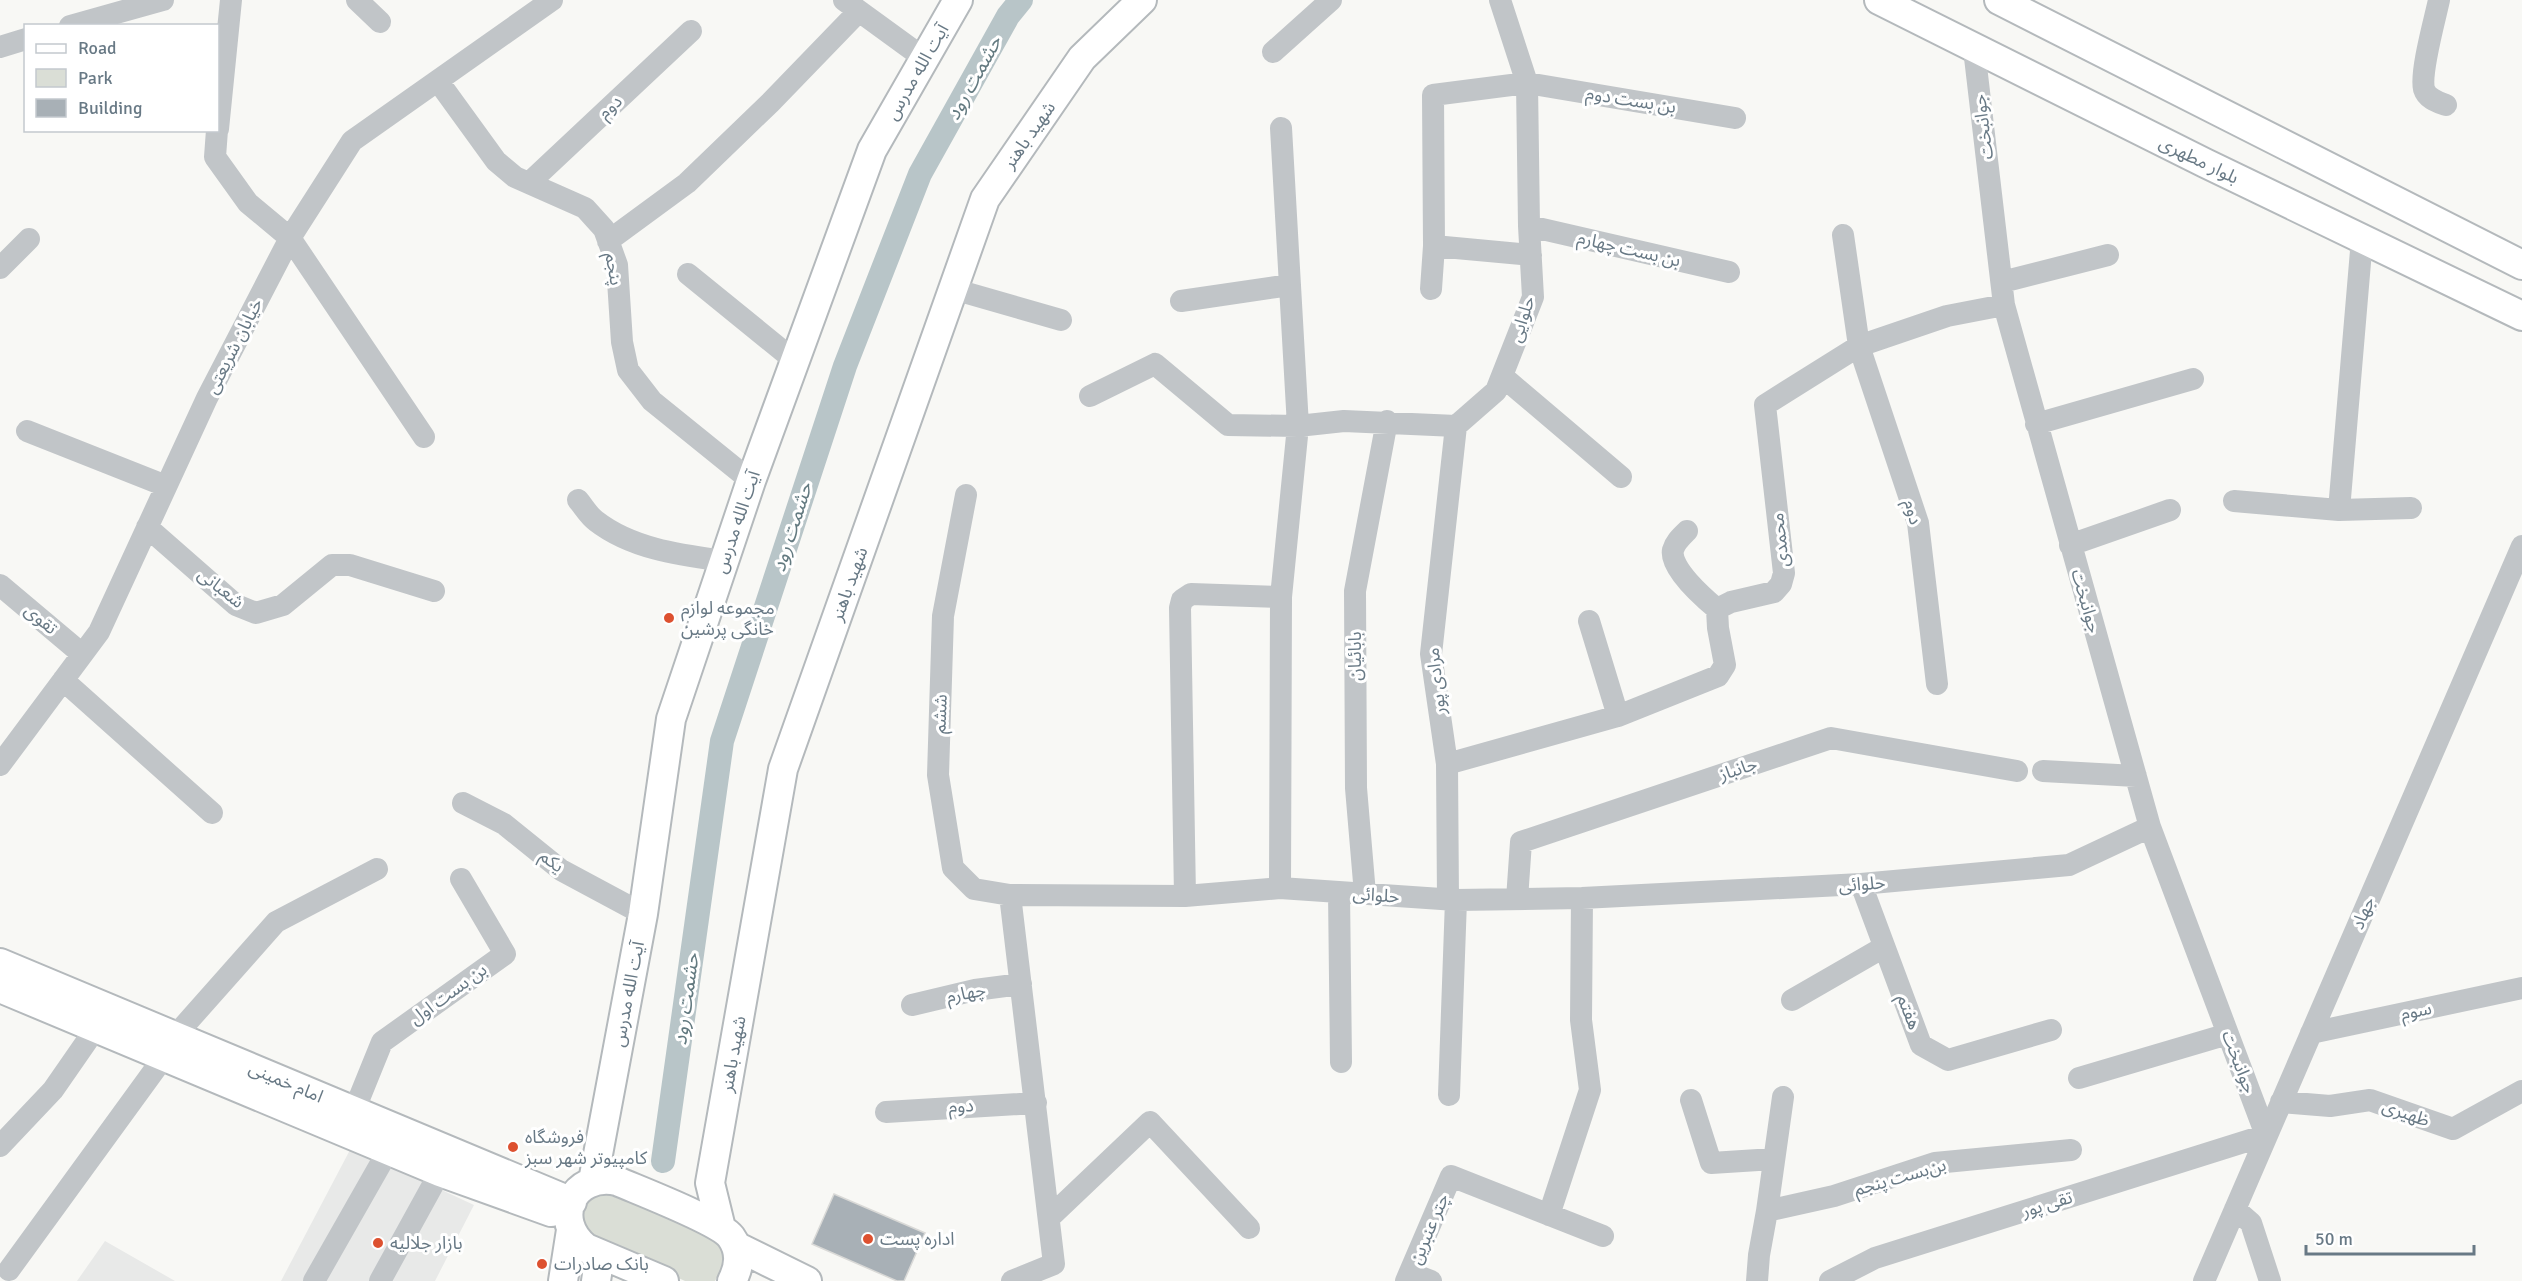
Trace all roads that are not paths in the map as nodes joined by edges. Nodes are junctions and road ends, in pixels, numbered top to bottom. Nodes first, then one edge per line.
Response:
1 (163, 0) edge
2 (231, 0) edge
3 (357, 0) edge
4 (552, 0) edge
5 (958, 0) edge
6 (1142, 0) edge
7 (1331, 0) edge
8 (1500, 0) edge
9 (1879, 0) edge
10 (2000, 0) edge
11 (2439, 0) edge
12 (851, 5) edge
13 (520, 10) edge
14 (380, 22) dead end
15 (77, 24) edge
16 (691, 32) dead end
17 (24, 40) edge
18 (0, 47) edge
19 (1974, 49) junction
20 (1274, 52) dead end
21 (926, 59) junction
22 (438, 81) junction
23 (1527, 83) junction
24 (2446, 105) dead end
25 (219, 111) edge
26 (1735, 118) dead end
27 (1281, 128) dead end
28 (217, 132) edge
29 (529, 183) junction
30 (1529, 226) junction
31 (1843, 235) dead end
32 (290, 238) junction
33 (29, 239) dead end
34 (2362, 239) junction
35 (608, 241) junction
36 (1434, 246) junction
37 (1531, 255) junction
38 (2108, 255) dead end
39 (2522, 266) edge
40 (0, 268) edge
41 (1729, 272) dead end
42 (688, 274) dead end
43 (2002, 282) junction
44 (1290, 285) junction
45 (953, 289) junction
46 (1431, 289) dead end
47 (1181, 301) dead end
48 (2004, 305) junction
49 (2522, 316) edge
50 (1061, 320) dead end
51 (1859, 346) junction
52 (795, 361) junction
53 (1502, 376) junction
54 (2193, 379) dead end
55 (1090, 396) dead end
56 (1387, 421) junction
57 (2036, 424) junction
58 (1298, 426) junction
59 (1456, 426) junction
60 (27, 431) dead end
61 (424, 437) dead end
62 (1622, 477) dead end
63 (751, 481) junction
64 (166, 486) junction
65 (966, 495) dead end
66 (578, 500) dead end
67 (2234, 501) dead end
68 (2411, 508) dead end
69 (2170, 510) dead end
70 (2339, 510) junction
71 (147, 527) junction
72 (1687, 531) dead end
73 (2070, 545) junction
74 (2522, 546) edge
75 (724, 561) junction
76 (0, 585) edge
77 (434, 591) dead end
78 (1281, 597) junction
79 (1717, 609) junction
80 (1589, 621) dead end
81 (82, 654) junction
82 (63, 680) junction
83 (1937, 684) dead end
84 (1618, 716) junction
85 (1447, 764) junction
86 (0, 765) edge
87 (2017, 771) dead end
88 (2043, 771) dead end
89 (2136, 776) junction
90 (463, 803) dead end
91 (212, 813) dead end
92 (2150, 827) junction
93 (377, 869) dead end
94 (461, 879) dead end
95 (1861, 884) junction
96 (1280, 888) junction
97 (1339, 892) junction
98 (1365, 894) junction
99 (1010, 895) junction
100 (1185, 896) junction
101 (1582, 898) junction
102 (1517, 899) junction
103 (1452, 900) junction
104 (643, 914) junction
105 (1884, 947) junction
106 (0, 963) edge
107 (1022, 984) junction
108 (0, 988) edge
109 (2522, 988) edge
110 (1792, 1000) dead end
111 (912, 1005) dead end
112 (96, 1028) junction
113 (2051, 1030) dead end
114 (2311, 1033) junction
115 (2228, 1034) junction
116 (169, 1046) junction
117 (1341, 1062) dead end
118 (2079, 1078) dead end
119 (2522, 1091) edge
120 (1449, 1095) dead end
121 (1783, 1097) dead end
122 (1691, 1100) dead end
123 (2281, 1102) junction
124 (1036, 1103) junction
125 (354, 1111) junction
126 (886, 1112) dead end
127 (2266, 1136) junction
128 (0, 1146) edge
129 (2071, 1150) dead end
130 (388, 1151) junction
131 (1774, 1159) junction
132 (440, 1172) junction
133 (593, 1181) junction
134 (2235, 1209) junction
135 (1767, 1210) junction
136 (1549, 1215) junction
137 (570, 1217) junction
138 (1049, 1218) junction
139 (1249, 1228) dead end
140 (1603, 1236) dead end
141 (728, 1237) junction
142 (598, 1268) edge
143 (9, 1270) dead end
144 (1857, 1275) edge
145 (1408, 1277) edge
146 (314, 1281) edge
147 (380, 1281) edge
148 (563, 1281) edge
149 (664, 1281) edge
150 (732, 1281) edge
151 (807, 1281) edge
152 (1012, 1281) edge
153 (1431, 1281) edge
154 (1757, 1281) edge
155 (1830, 1281) edge
156 (2204, 1281) edge
157 (2270, 1281) edge

1 - 15 street
2 - 25 street
3 - 14 street
4 - 13 street, خیابان شریعتی
5 - 21 main road, آیت الله مدرس
6 - 45 main road, شهید باهنر
7 - 20 street
8 - 23 street, حلوایی
9 - 19 main road, بلوار مطهری
10 - 39 main road
11 - 24 street
12 - 21 street
12 - 35 street
13 - 22 street, خیابان شریعتی
16 - 29 street, دوم
17 - 18 street
19 - 34 main road, بلوار مطهری
19 - 43 street, جوانبخت
21 - 52 main road, آیت الله مدرس
22 - 29 street, پنجم
22 - 32 street, خیابان شریعتی
23 - 26 street, بن بست دوم
23 - 30 street, حلوایی
23 - 36 street, بن بست دوم
27 - 44 street
28 - 32 street
29 - 35 street, پنجم
30 - 37 street, حلوایی
30 - 41 street, بن بست چهارم
31 - 51 street, دوم
32 - 61 street
32 - 64 street, خیابان شریعتی
33 - 40 street
34 - 49 main road, بلوار مطهری
34 - 70 street
35 - 63 street, پنجم
36 - 37 street
36 - 46 street
37 - 53 street, حلوایی
38 - 43 street
42 - 52 street
43 - 48 street, جوانبخت
44 - 47 street
44 - 58 street
45 - 50 street
45 - 141 main road, شهید باهنر
48 - 51 street, محمدی
48 - 57 street, جوانبخت
51 - 79 street, محمدی
51 - 83 street, دوم
52 - 63 main road, آیت الله مدرس
53 - 59 street, حلوایی
53 - 62 street
54 - 57 street
55 - 58 street
56 - 58 street
56 - 59 street
56 - 98 street, بابائیان
57 - 73 street, جوانبخت
58 - 78 street
59 - 85 street, مرادی پور
60 - 64 street
63 - 75 main road, آیت الله مدرس
64 - 71 street, خیابان شریعتی
65 - 99 street, ششم
66 - 75 street
67 - 70 street
68 - 70 street
69 - 73 street
71 - 77 street, شعبانی
71 - 81 street, خیابان شریعتی
72 - 79 street
73 - 89 street, جوانبخت
74 - 114 street, جهاد
75 - 104 main road, آیت الله مدرس
76 - 81 street, تقوی
78 - 96 street
78 - 100 street
79 - 84 street
80 - 84 street
81 - 82 street, خیابان شریعتی
82 - 86 street, خیابان شریعتی
82 - 91 street
84 - 85 street
85 - 103 street, مرادی پور
87 - 102 street, جانباز
88 - 89 street
89 - 92 street, جوانبخت
90 - 104 street, یکم
92 - 95 street, حلوائی
92 - 115 street, جوانبخت
93 - 116 street
94 - 125 street, بن بست اول
95 - 101 street, حلوائی
95 - 105 street, هفتم
96 - 97 street, حلوائی
96 - 100 street, حلوائی
97 - 98 street, حلوائی
97 - 117 street
98 - 103 street, حلوائی
99 - 100 street, حلوائی
99 - 107 street
101 - 102 street, حلوائی
101 - 136 street
102 - 103 street, حلوائی
103 - 120 street, مرادی پور
104 - 133 main road, آیت الله مدرس
105 - 110 street
105 - 113 street, هفتم
106 - 116 main road, امام خمینی
107 - 111 street, چهارم
107 - 124 street
108 - 112 main road, امام خمینی
109 - 114 street, سوم
112 - 116 main road, امام خمینی
112 - 128 street
114 - 123 street, جهاد
115 - 118 street
115 - 127 street, جوانبخت
116 - 125 main road, امام خمینی
116 - 130 main road, امام خمینی
116 - 143 street
119 - 123 street, ظهیری
121 - 131 street
122 - 131 street
123 - 127 street, جهاد
124 - 126 street, دوم
124 - 138 street
125 - 137 main road, امام خمینی
127 - 134 street, جهاد
127 - 144 street, تقی پور
129 - 135 street, بن‌بست پنجم
130 - 132 main road, امام خمینی
130 - 146 street
131 - 135 street
132 - 137 main road, امام خمینی
132 - 147 street
133 - 137 main road
133 - 141 main road
134 - 156 street, جهاد
134 - 157 street
135 - 154 street
136 - 140 street
136 - 145 street, چتر عنبرین
137 - 142 main road
137 - 148 main road
138 - 139 street
138 - 152 street
141 - 150 main road, شهید باهنر
141 - 151 main road
142 - 149 main road
144 - 155 street, تقی پور
145 - 153 street

